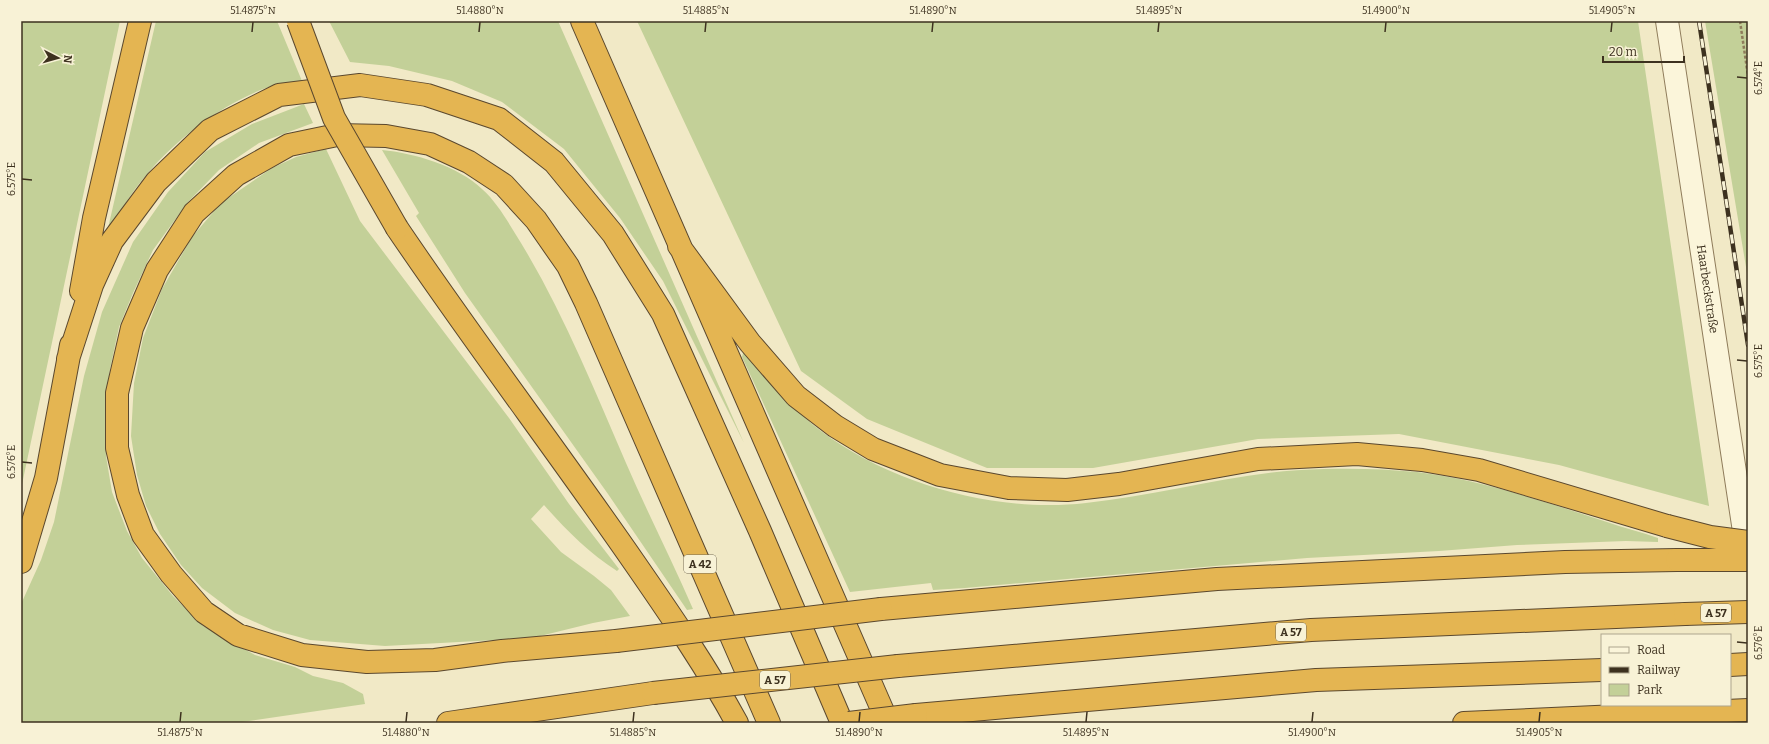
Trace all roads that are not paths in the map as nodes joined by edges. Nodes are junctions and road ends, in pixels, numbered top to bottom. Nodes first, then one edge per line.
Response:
1 (140, 21) edge
2 (298, 21) edge
3 (582, 21) edge
4 (1667, 21) edge
5 (679, 246) junction
6 (68, 359) junction
7 (1748, 542) edge
8 (1748, 559) edge
9 (21, 562) edge
10 (1748, 612) edge
11 (1748, 664) edge
12 (1731, 665) edge
13 (1601, 670) edge
14 (1748, 710) edge
15 (448, 723) edge
16 (737, 723) edge
17 (769, 723) edge
18 (842, 723) edge
19 (849, 723) edge
20 (888, 723) edge
21 (1464, 723) edge

1 - 6 highway
2 - 16 highway, bridge
3 - 5 highway
4 - 8 street, Haarbeckstraße
5 - 7 highway, bridge
5 - 20 highway
6 - 9 highway
6 - 18 highway
8 - 17 highway, A 42, bridge
10 - 15 highway, A 57, bridge
11 - 12 highway, bridge
13 - 19 highway, bridge
14 - 21 highway

